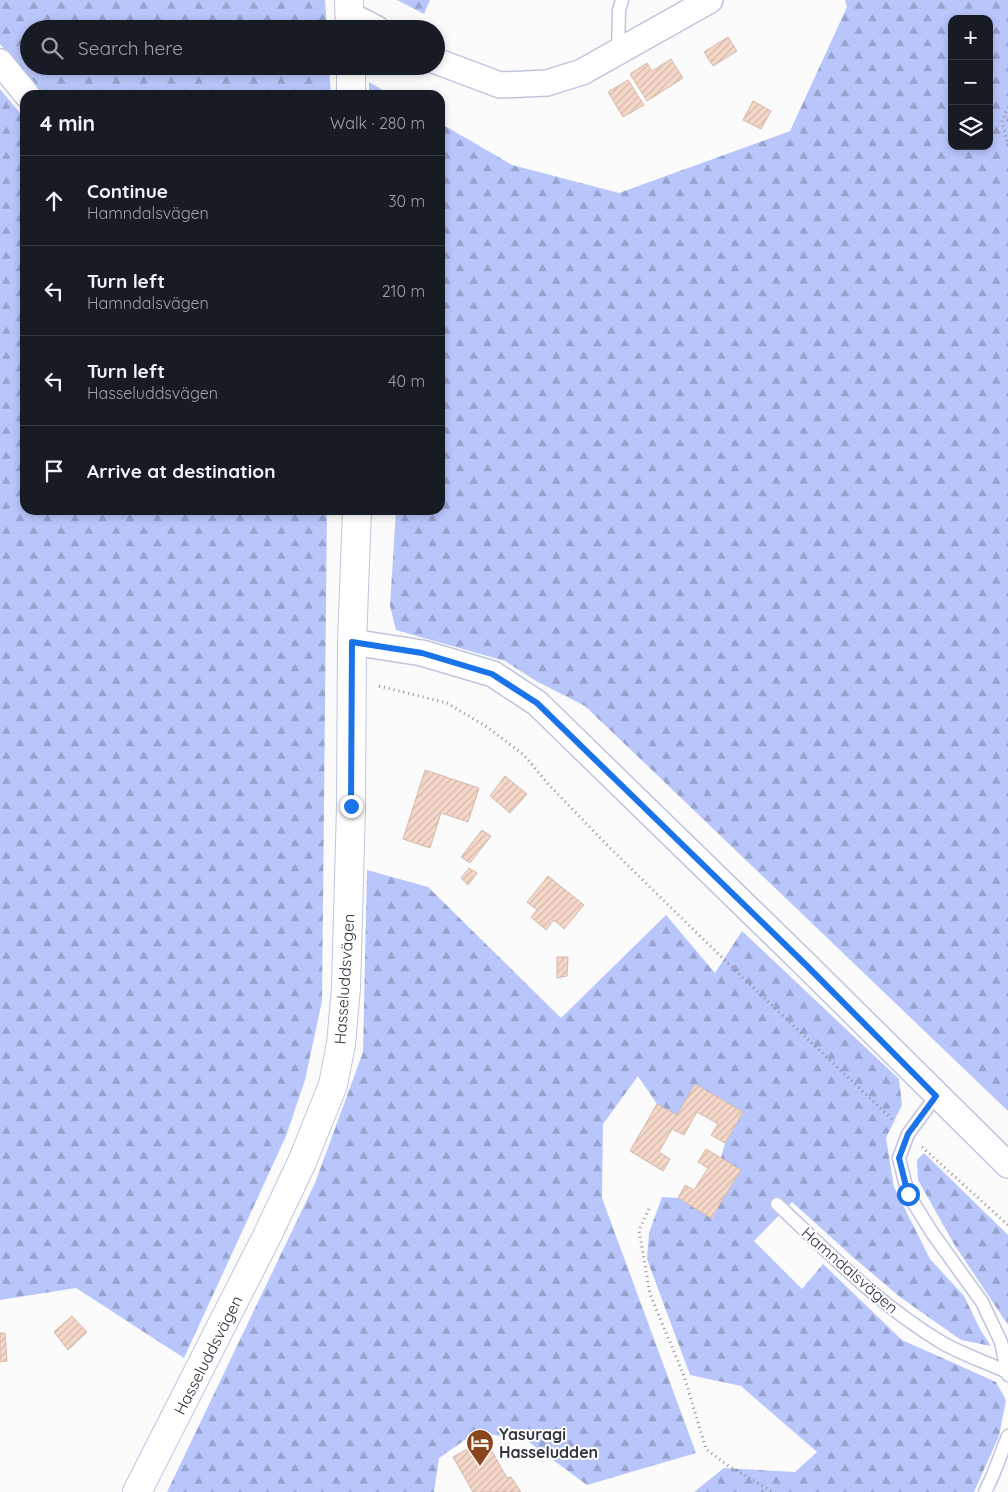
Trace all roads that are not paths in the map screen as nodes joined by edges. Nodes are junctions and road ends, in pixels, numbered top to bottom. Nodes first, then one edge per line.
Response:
1 (622, 0) edge
2 (710, 0) edge
3 (618, 51) junction
4 (0, 62) edge
5 (445, 64) edge
6 (351, 75) edge
7 (23, 90) edge
8 (351, 90) edge
9 (357, 515) edge
10 (352, 642) junction
11 (936, 1096) junction
12 (1008, 1165) edge
13 (777, 1204) dead end
14 (1008, 1374) edge
15 (1008, 1436) edge
16 (137, 1492) edge
17 (985, 1492) edge

1 - 3 lane
2 - 3 street
3 - 5 street
4 - 7 street
6 - 8 street
9 - 10 street, Hasseluddsvägen
10 - 11 street
10 - 16 street, Hasseluddsvägen
11 - 12 street
11 - 14 lane, Hamndalsvägen
13 - 14 lane, Hamndalsvägen
15 - 17 lane

